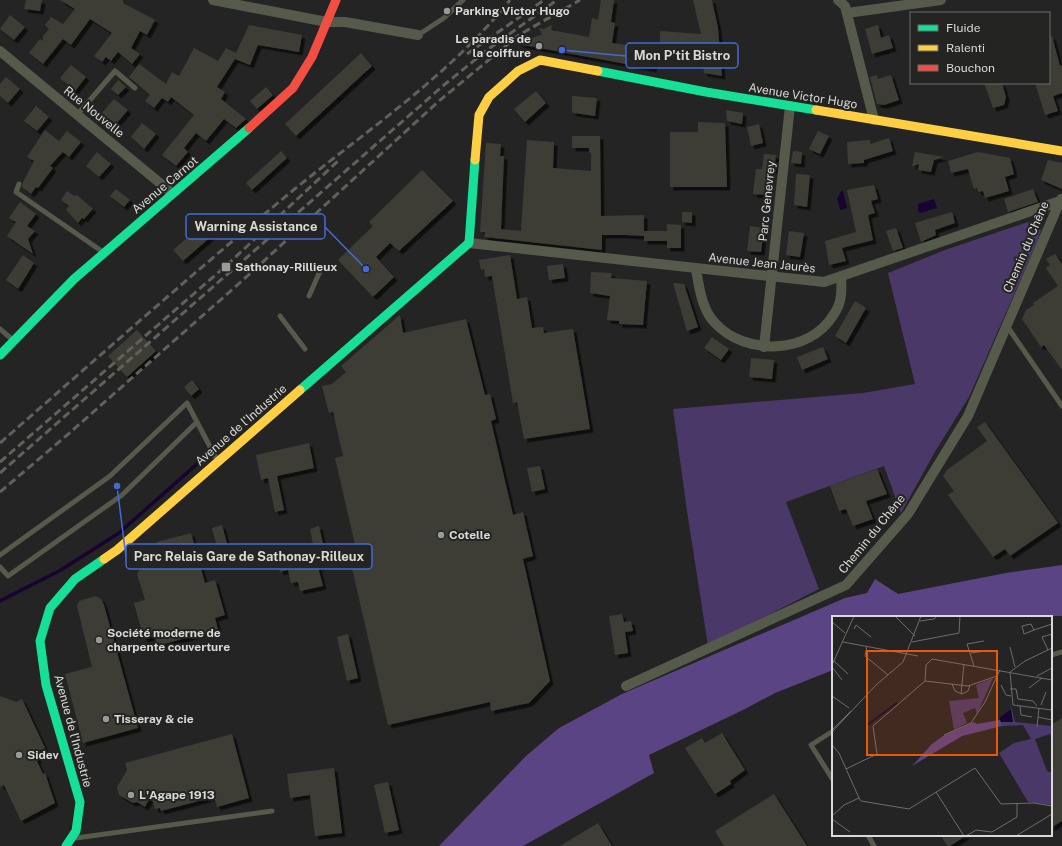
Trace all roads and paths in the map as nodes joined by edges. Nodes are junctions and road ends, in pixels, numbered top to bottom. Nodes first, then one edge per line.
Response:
1 (213, 0) edge
2 (336, 0) edge
3 (462, 0) edge
4 (838, 0) edge
5 (942, 0) edge
6 (847, 14) junction
7 (327, 22) junction
8 (418, 35) joint
9 (0, 52) edge
10 (135, 88) dead end
11 (790, 106) junction
12 (77, 115) junction
13 (874, 120) junction
14 (1062, 151) edge
15 (19, 184) dead end
16 (172, 193) junction
17 (1061, 199) edge
18 (469, 243) junction
19 (104, 253) junction
20 (321, 269) dead end
21 (696, 269) junction
22 (842, 276) junction
23 (773, 277) junction
24 (309, 296) dead end
25 (280, 316) dead end
26 (1006, 326) junction
27 (0, 329) edge
28 (13, 340) junction
29 (764, 346) junction
30 (306, 349) dead end
31 (0, 355) edge
32 (1062, 406) edge
33 (197, 422) junction
34 (218, 461) junction
35 (0, 555) edge
36 (0, 566) edge
37 (1062, 652) edge
38 (1052, 655) edge
39 (626, 686) dead end
40 (832, 732) edge
41 (832, 778) edge
42 (272, 811) dead end
43 (869, 836) edge
44 (75, 838) junction
45 (66, 846) edge
46 (874, 846) edge

1 - 7 street
2 - 7 street, Avenue Carnot
3 - 8 lane
4 - 6 street
5 - 6 street
6 - 13 street
7 - 8 street
7 - 16 street, Avenue Carnot
9 - 12 street, Rue Nouvelle
10 - 12 lane
11 - 13 street, Avenue Victor Hugo
11 - 18 street, Avenue Victor Hugo
11 - 23 street, Parc Genevrey
12 - 16 street, Rue Nouvelle
13 - 14 street, Avenue Victor Hugo
15 - 19 lane
16 - 19 street, Avenue Carnot
17 - 22 street, Avenue Jean Jaurès
17 - 26 street, Chemin du Chêne
18 - 21 street, Avenue Jean Jaurès
18 - 34 street, Avenue de l'Industrie
19 - 28 street, Avenue Carnot
20 - 24 lane
21 - 23 street, Avenue Jean Jaurès
21 - 29 street
22 - 23 street, Avenue Jean Jaurès
22 - 29 street
23 - 29 street, Parc Genevrey
25 - 30 lane
26 - 32 lane
26 - 39 street, Chemin du Chêne
27 - 28 lane
28 - 31 street, Avenue Carnot
33 - 34 lane
33 - 35 lane
33 - 36 lane
34 - 44 street, Avenue de l'Industrie
37 - 38 lane
40 - 41 lane
42 - 44 lane
43 - 46 lane
44 - 45 street

